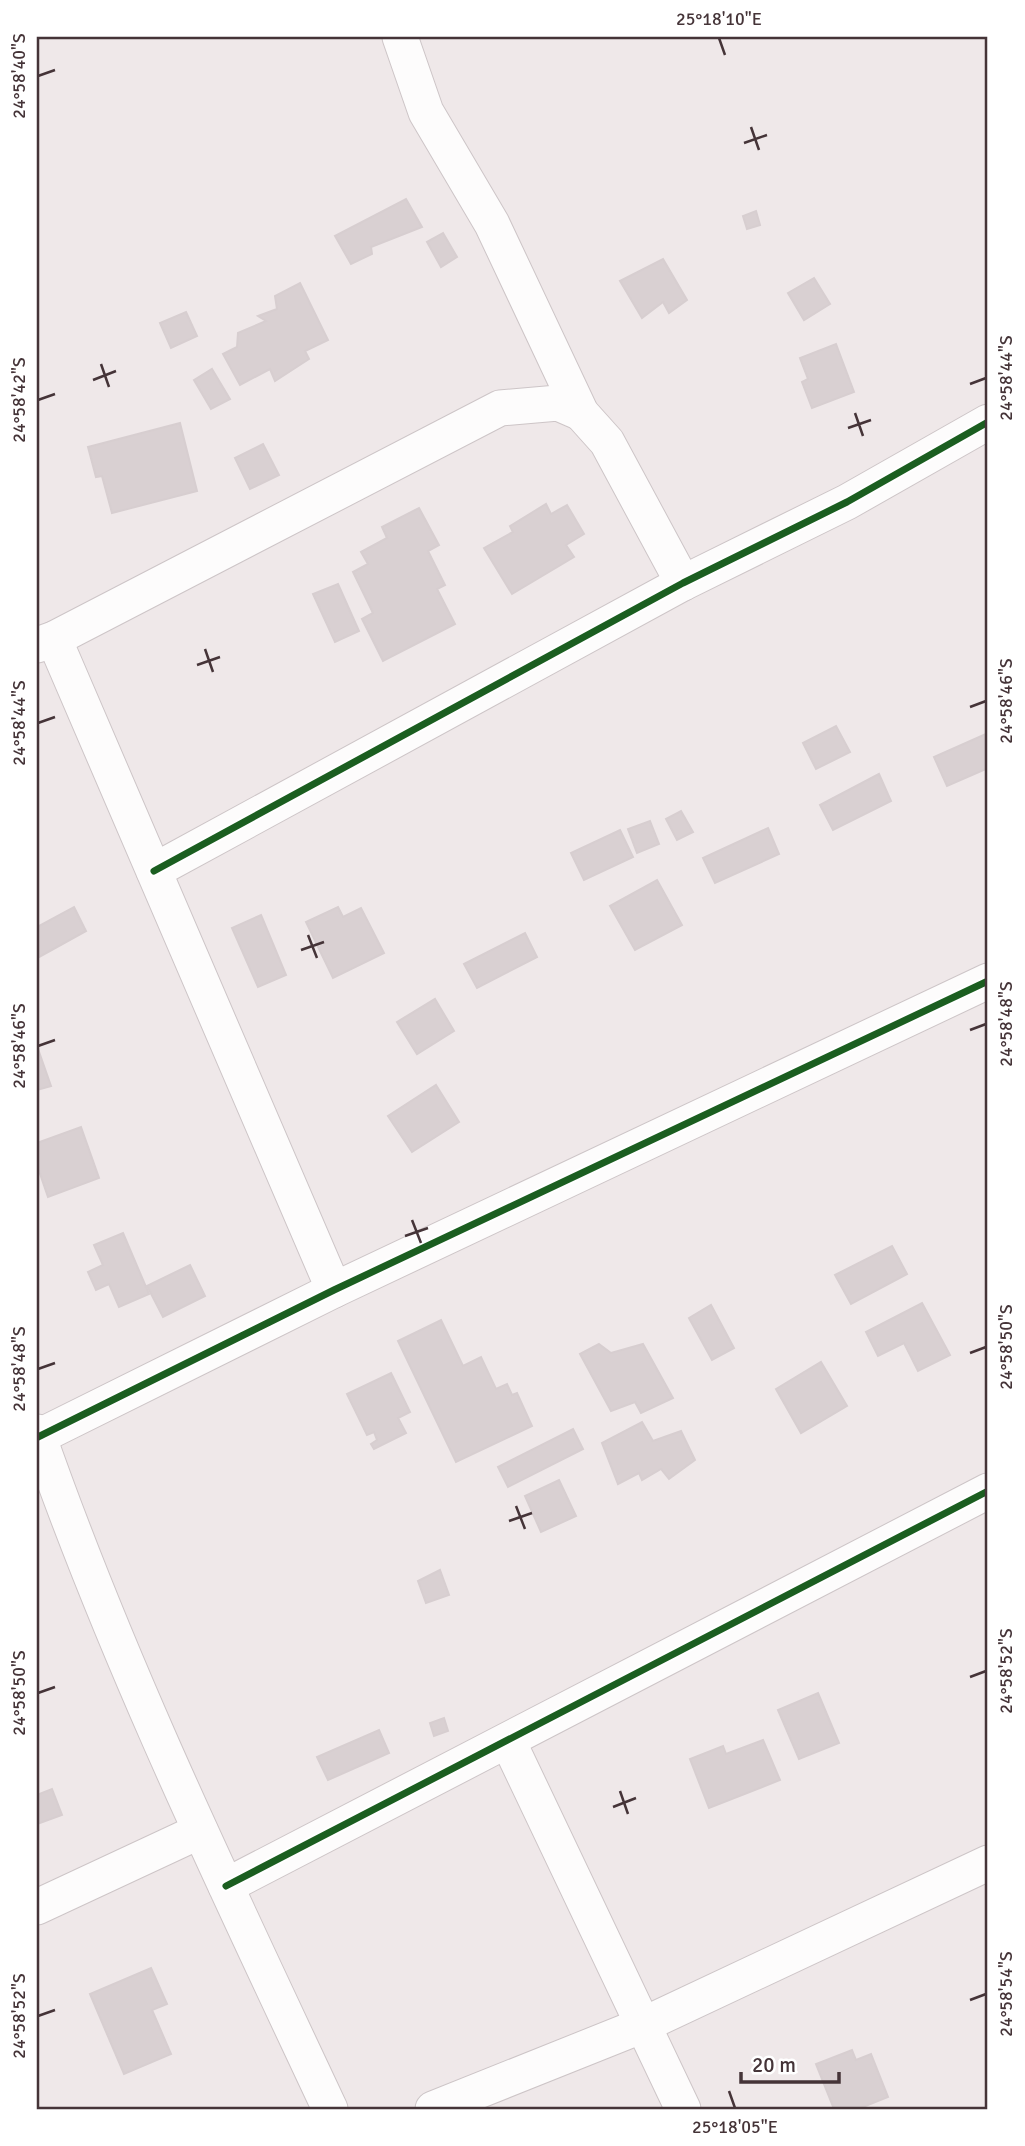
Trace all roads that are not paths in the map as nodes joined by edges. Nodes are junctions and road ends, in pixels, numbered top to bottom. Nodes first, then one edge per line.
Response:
1 (400, 37) edge
2 (581, 413) junction
3 (988, 422) edge
4 (683, 583) junction
5 (46, 642) edge
6 (154, 871) junction
7 (988, 981) edge
8 (334, 1290) junction
9 (38, 1434) edge
10 (988, 1491) edge
11 (508, 1741) junction
12 (200, 1830) junction
13 (988, 1863) edge
14 (226, 1886) junction
15 (37, 1907) edge
16 (643, 2025) junction
17 (330, 2109) edge
18 (433, 2109) edge
19 (683, 2109) edge

1 - 2 street
2 - 4 street
2 - 5 street
3 - 4 street
4 - 6 street
5 - 6 street
6 - 8 street
7 - 8 street
8 - 9 street
9 - 12 street
10 - 11 street
11 - 14 street
11 - 16 street
12 - 14 street
12 - 15 street
13 - 16 street
14 - 17 street
16 - 18 street
16 - 19 street

